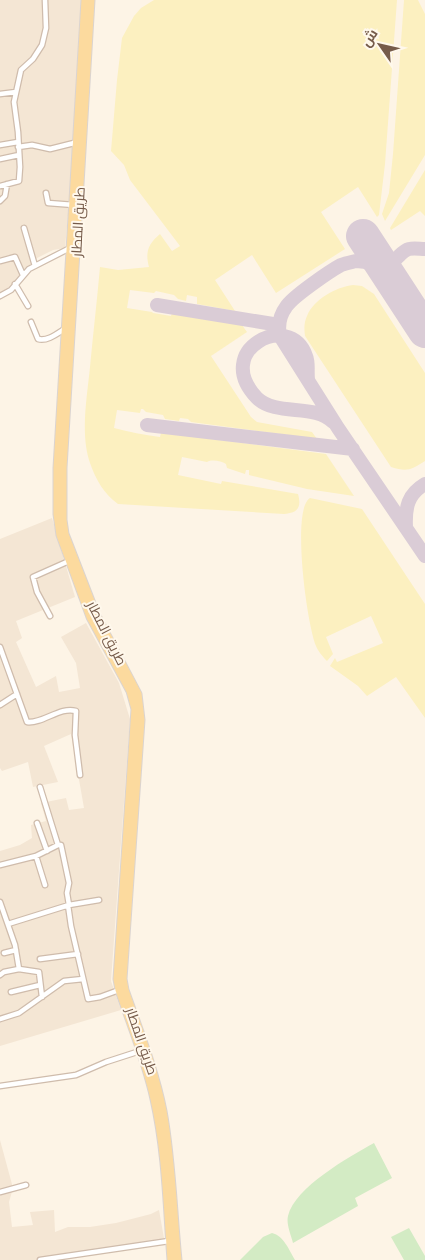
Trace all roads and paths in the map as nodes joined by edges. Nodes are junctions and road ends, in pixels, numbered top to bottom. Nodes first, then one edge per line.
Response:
1 (45, 0) edge
2 (85, 0) edge
3 (91, 0) edge
4 (16, 92) junction
5 (0, 94) edge
6 (78, 142) junction
7 (18, 144) junction
8 (0, 145) edge
9 (19, 155) junction
10 (0, 159) edge
11 (7, 184) junction
12 (0, 186) edge
13 (46, 193) dead end
14 (0, 201) edge
15 (74, 205) junction
16 (24, 228) dead end
17 (71, 248) junction
18 (0, 261) edge
19 (35, 266) junction
20 (23, 275) junction
21 (15, 284) junction
22 (0, 296) edge
23 (70, 303) junction
24 (28, 306) dead end
25 (31, 322) dead end
26 (66, 328) junction
27 (69, 561) junction
28 (50, 616) dead end
29 (0, 647) edge
30 (6, 661) junction
31 (0, 663) edge
32 (17, 694) junction
33 (0, 705) edge
34 (80, 775) dead end
35 (40, 787) dead end
36 (37, 823) dead end
37 (58, 845) junction
38 (47, 850) junction
39 (36, 856) junction
40 (0, 865) edge
41 (45, 885) dead end
42 (99, 900) dead end
43 (0, 902) edge
44 (68, 905) junction
45 (0, 922) edge
46 (7, 922) junction
47 (16, 950) junction
48 (4, 952) dead end
49 (78, 954) junction
50 (40, 960) dead end
51 (19, 969) junction
52 (0, 975) edge
53 (83, 979) junction
54 (40, 984) junction
55 (119, 990) junction
56 (11, 992) dead end
57 (42, 997) junction
58 (127, 1004) junction
59 (0, 1019) edge
60 (140, 1051) junction
61 (0, 1086) edge
62 (26, 1185) dead end
63 (0, 1192) edge
64 (169, 1241) junction
65 (40, 1260) edge
66 (171, 1260) edge
67 (178, 1260) edge

1 - 4 street
2 - 6 main road, طريق المطار
3 - 23 main road, طريق المطار
4 - 5 street
4 - 7 street
6 - 7 street
6 - 15 main road, طريق المطار
7 - 8 street
7 - 9 street
9 - 10 street
9 - 11 street
11 - 12 street
11 - 14 street
13 - 15 street
15 - 17 main road, طريق المطار
16 - 19 street
17 - 19 street
17 - 23 main road, طريق المطار
18 - 20 street
19 - 20 street
20 - 21 street
21 - 22 street
21 - 24 street
23 - 26 main road, طريق المطار
23 - 58 main road, طريق المطار
25 - 26 street
26 - 27 main road, طريق المطار
27 - 28 street
27 - 55 main road, طريق المطار
29 - 30 street
30 - 31 street
30 - 32 street
32 - 33 street
32 - 34 street
35 - 37 street
36 - 38 street
37 - 38 street
37 - 44 street
38 - 39 street
39 - 40 street
39 - 41 street
42 - 44 street
43 - 46 street
44 - 46 street
44 - 49 street
45 - 46 street
46 - 47 street
47 - 48 street
47 - 51 street
49 - 50 street
49 - 53 street
51 - 52 street
51 - 54 street
53 - 55 street
53 - 57 street
54 - 56 street
54 - 57 street
55 - 58 main road, طريق المطار
57 - 59 street
58 - 60 main road, طريق المطار
58 - 67 main road, طريق المطار
60 - 61 street
60 - 64 main road, طريق المطار
62 - 63 street
64 - 65 street
64 - 66 main road, طريق المطار

